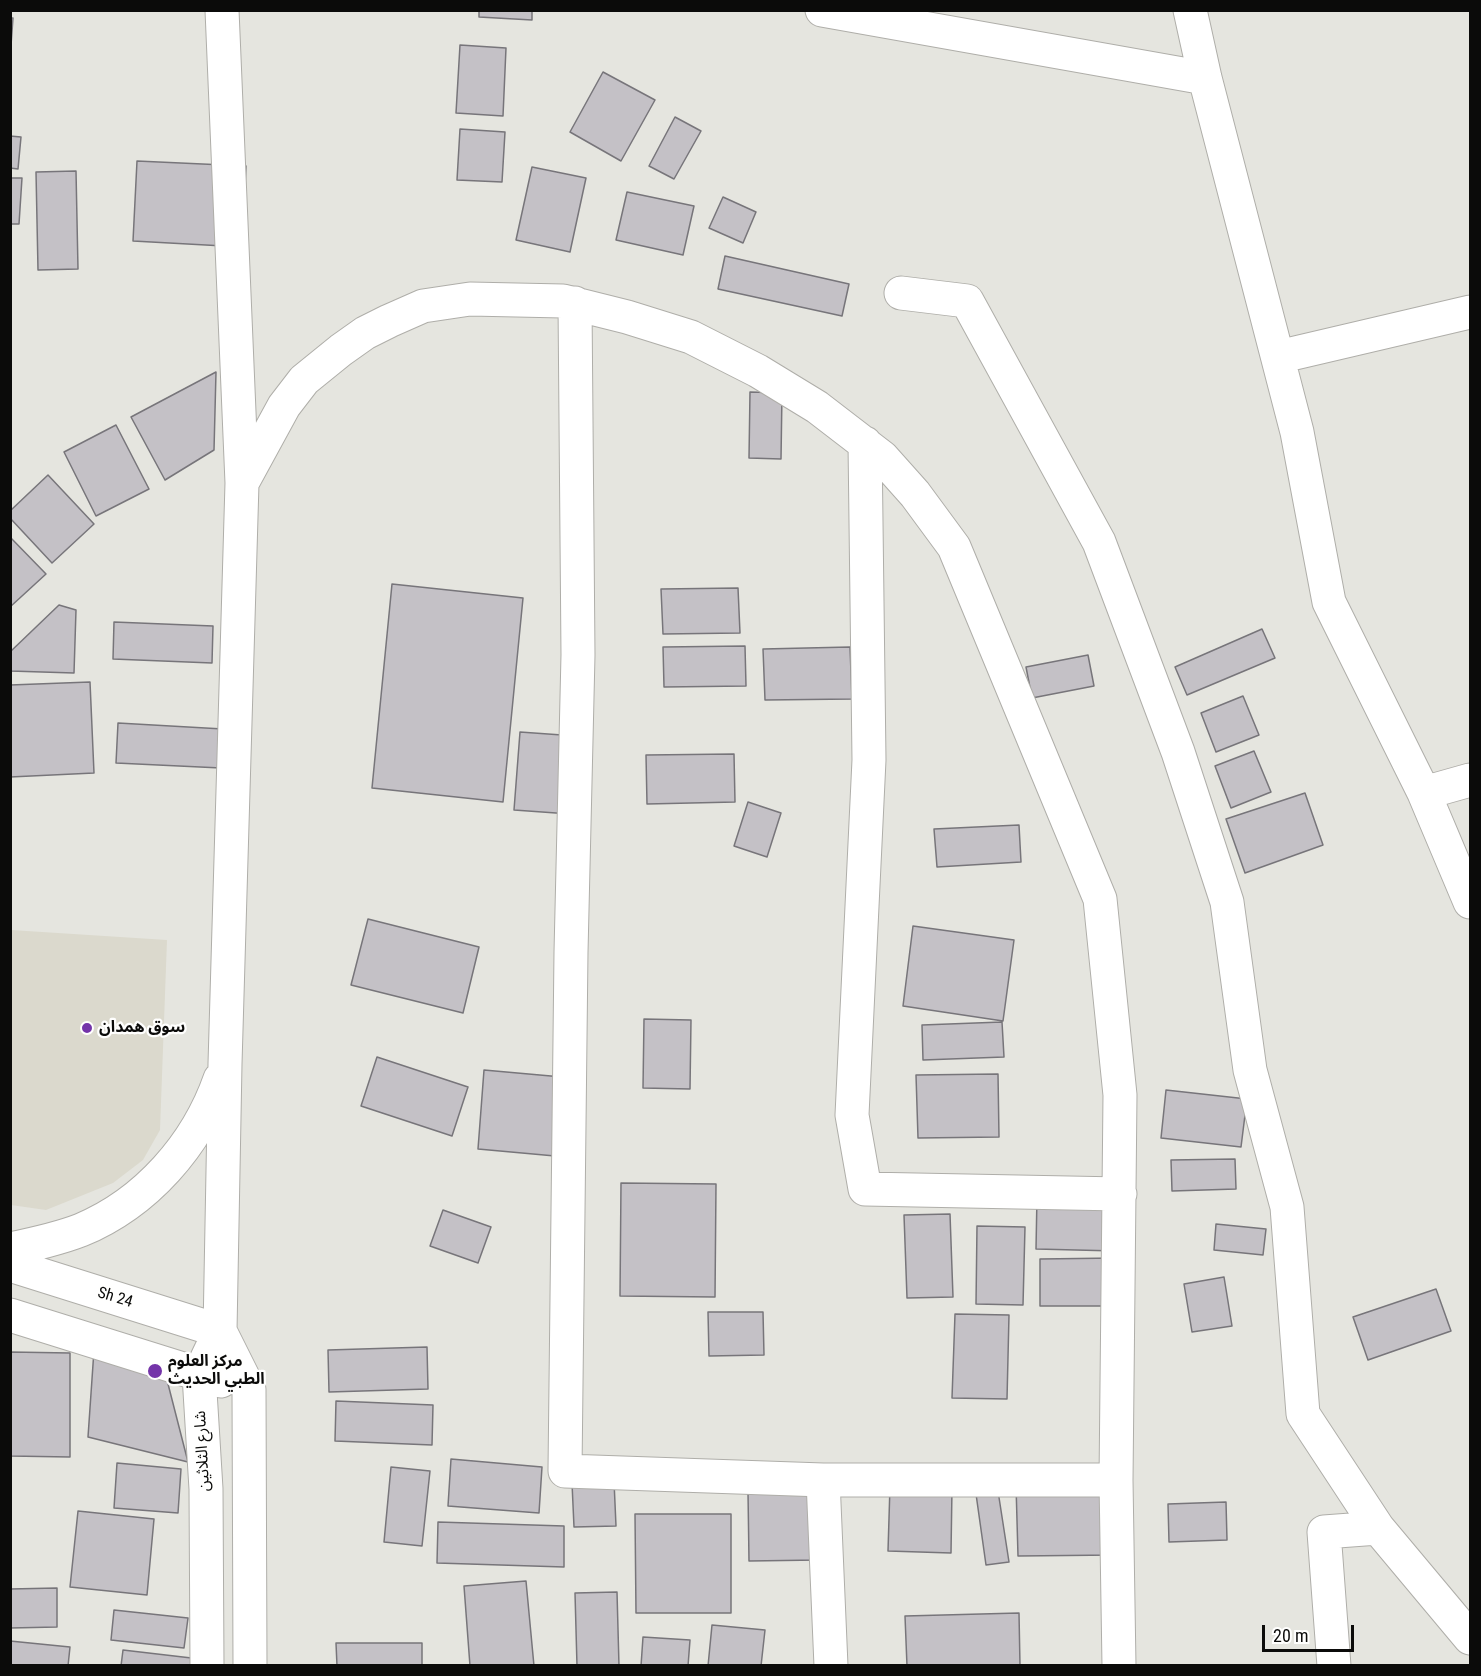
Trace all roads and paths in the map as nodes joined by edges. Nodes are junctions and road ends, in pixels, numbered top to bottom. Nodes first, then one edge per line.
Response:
1 (222, 10) edge
2 (822, 10) edge
3 (1190, 10) edge
4 (1205, 78) junction
5 (901, 293) dead end
6 (575, 303) junction
7 (1470, 312) edge
8 (1278, 357) junction
9 (865, 443) junction
10 (242, 483) junction
11 (1470, 780) edge
12 (1424, 793) junction
13 (1470, 902) edge
14 (225, 1064) junction
15 (1120, 1194) junction
16 (10, 1249) edge
17 (10, 1265) edge
18 (10, 1315) edge
19 (220, 1331) junction
20 (199, 1375) junction
21 (249, 1389) junction
22 (823, 1480) junction
23 (1116, 1480) junction
24 (1378, 1528) junction
25 (1470, 1638) edge
26 (207, 1665) edge
27 (250, 1665) edge
28 (831, 1665) edge
29 (1119, 1665) edge
30 (1334, 1665) edge

1 - 10 street
2 - 4 street
3 - 4 street
4 - 8 street
5 - 24 street
6 - 9 street
6 - 10 street
6 - 22 street
7 - 8 street
8 - 12 street
9 - 15 street
9 - 15 street
10 - 14 street
11 - 12 street
12 - 13 street
14 - 16 street
14 - 19 street
15 - 23 street
17 - 19 street, Sh 24
18 - 20 street
19 - 20 street, شارع الثلاثين
19 - 21 street
20 - 21 street
20 - 26 street, شارع الثلاثين
21 - 27 street
22 - 23 street
22 - 28 street
23 - 29 street
24 - 25 street
24 - 30 street

